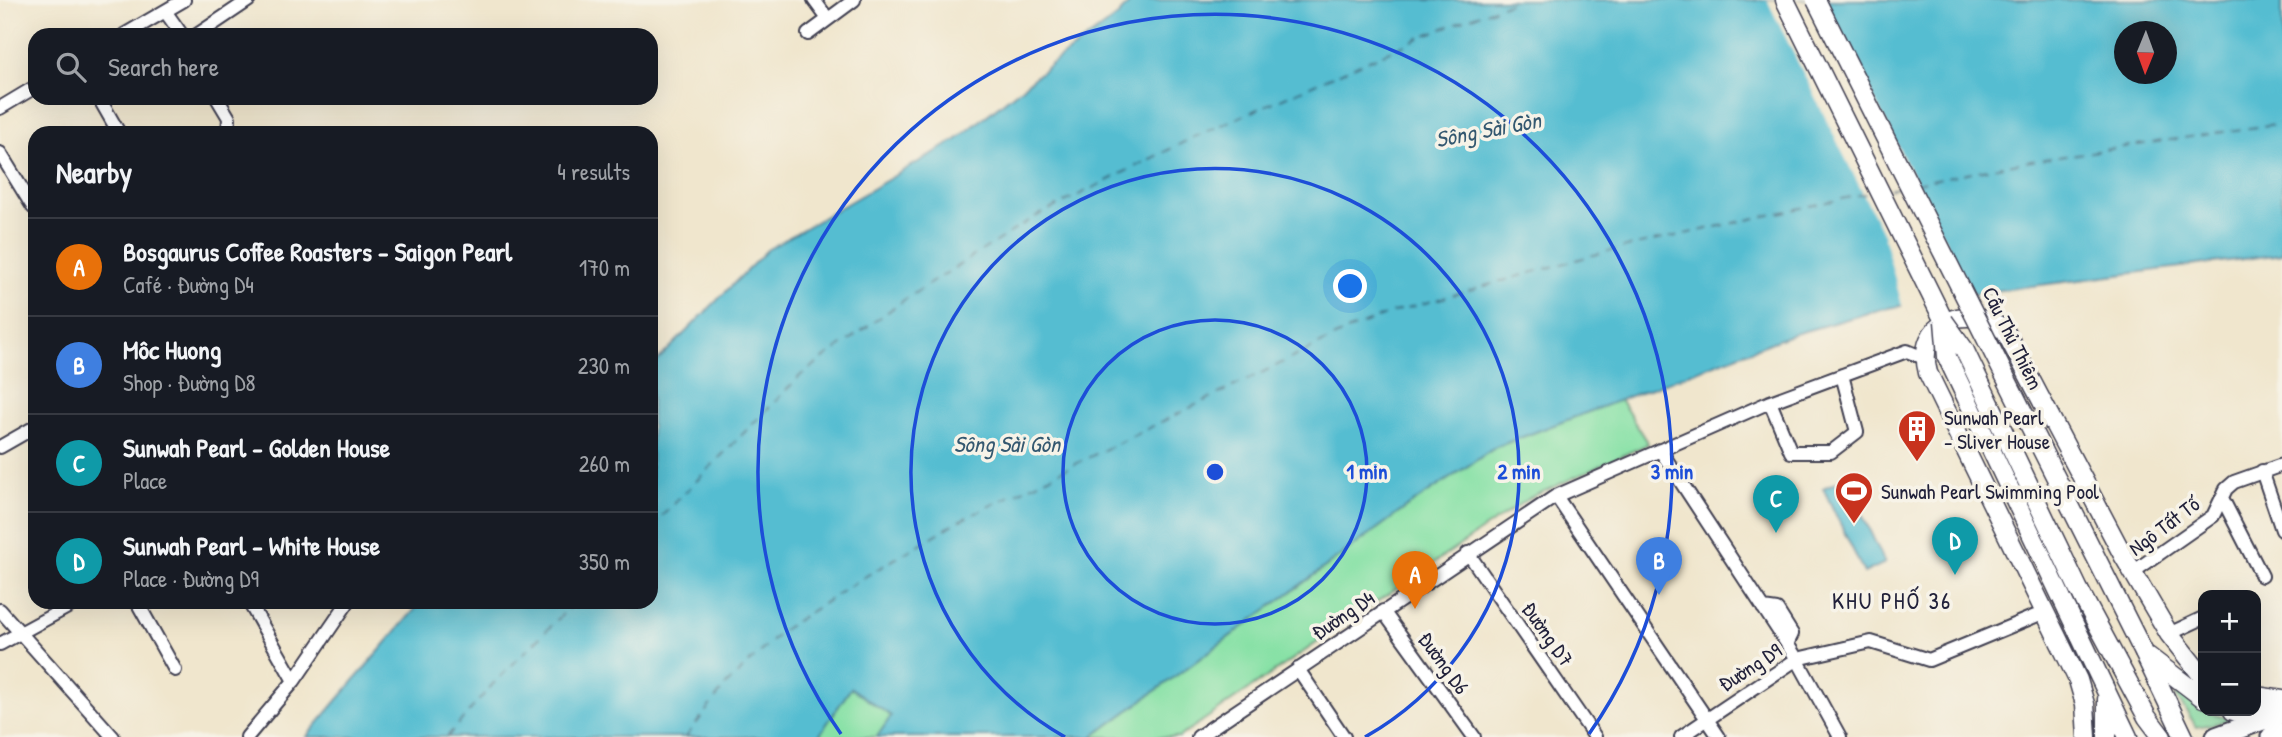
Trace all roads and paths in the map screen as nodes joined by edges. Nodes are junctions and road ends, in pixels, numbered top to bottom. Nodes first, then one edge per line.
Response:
1 (184, 0) edge
2 (249, 0) edge
3 (814, 0) edge
4 (855, 0) edge
5 (1785, 0) edge
6 (1815, 0) edge
7 (165, 11) junction
8 (828, 19) junction
9 (136, 28) edge
10 (177, 28) edge
11 (207, 28) edge
12 (808, 34) dead end
13 (28, 92) edge
14 (103, 105) edge
15 (221, 105) edge
16 (0, 108) edge
17 (115, 126) edge
18 (228, 126) edge
19 (0, 153) edge
20 (28, 198) edge
21 (1944, 321) junction
22 (1924, 358) junction
23 (1842, 375) junction
24 (1770, 402) junction
25 (28, 431) edge
26 (0, 447) edge
27 (1660, 450) junction
28 (2282, 465) edge
29 (2262, 471) junction
30 (1556, 496) junction
31 (2222, 498) junction
32 (2282, 530) edge
33 (1468, 553) junction
34 (2133, 572) junction
35 (2262, 576) dead end
36 (2079, 590) junction
37 (65, 609) edge
38 (141, 609) edge
39 (253, 609) edge
40 (343, 609) edge
41 (0, 610) edge
42 (1383, 611) junction
43 (2045, 612) junction
44 (2198, 620) edge
45 (21, 634) junction
46 (2169, 634) junction
47 (0, 644) edge
48 (2144, 653) junction
49 (1797, 659) junction
50 (1298, 669) junction
51 (175, 670) dead end
52 (2198, 671) edge
53 (294, 681) junction
54 (2107, 692) junction
55 (2198, 694) edge
56 (2261, 697) edge
57 (2282, 701) edge
58 (2261, 713) edge
59 (2282, 714) edge
60 (1707, 719) junction
61 (2282, 733) edge
62 (113, 737) edge
63 (247, 737) edge
64 (1198, 737) edge
65 (1344, 737) edge
66 (1474, 737) edge
67 (1595, 737) edge
68 (1681, 737) edge
69 (1719, 737) edge
70 (1840, 737) edge
71 (2087, 737) edge
72 (2107, 737) edge
73 (2128, 737) edge
74 (2148, 737) edge
75 (2162, 737) edge
76 (2184, 737) edge
77 (2216, 737) edge
78 (2271, 737) edge

1 - 7 street
2 - 11 street
3 - 8 street
4 - 8 street
5 - 21 main road
6 - 48 main road, Cầu Thủ Thiêm, bridge
7 - 9 street
7 - 10 street
8 - 12 street
13 - 16 street
14 - 17 street
15 - 18 street
19 - 20 street
21 - 36 main road, bridge
21 - 54 main road, bridge
22 - 23 street, Đường D4
22 - 34 main road
22 - 43 main road
23 - 24 street, Đường D4
23 - 24 street
24 - 27 street, Đường D4
25 - 26 street
27 - 30 street, Đường D4
27 - 49 street
28 - 29 street, Ngô Tất Tố
29 - 31 street, Ngô Tất Tố
29 - 32 street
30 - 33 street, Đường D4
30 - 60 street
31 - 34 street, Ngô Tất Tố
31 - 35 street
33 - 42 street, Đường D4
33 - 67 street, Đường D7
34 - 46 main road
36 - 74 main road
36 - 75 main road
37 - 45 street
38 - 51 street
39 - 53 street
40 - 53 street
41 - 45 street
42 - 50 street, Đường D4
42 - 66 street, Đường D6
43 - 49 street, Đường D9
43 - 71 main road
44 - 46 street
45 - 47 street
45 - 62 street
46 - 52 main road
48 - 55 main road
48 - 76 main road, Cầu Thủ Thiêm
49 - 60 street, Đường D9
49 - 70 street
50 - 64 street, Đường D4
50 - 65 street
53 - 63 street
54 - 72 main road
54 - 73 main road
56 - 57 main road
58 - 59 main road
59 - 77 main road
60 - 68 street, Đường D9
60 - 69 street
61 - 78 main road

